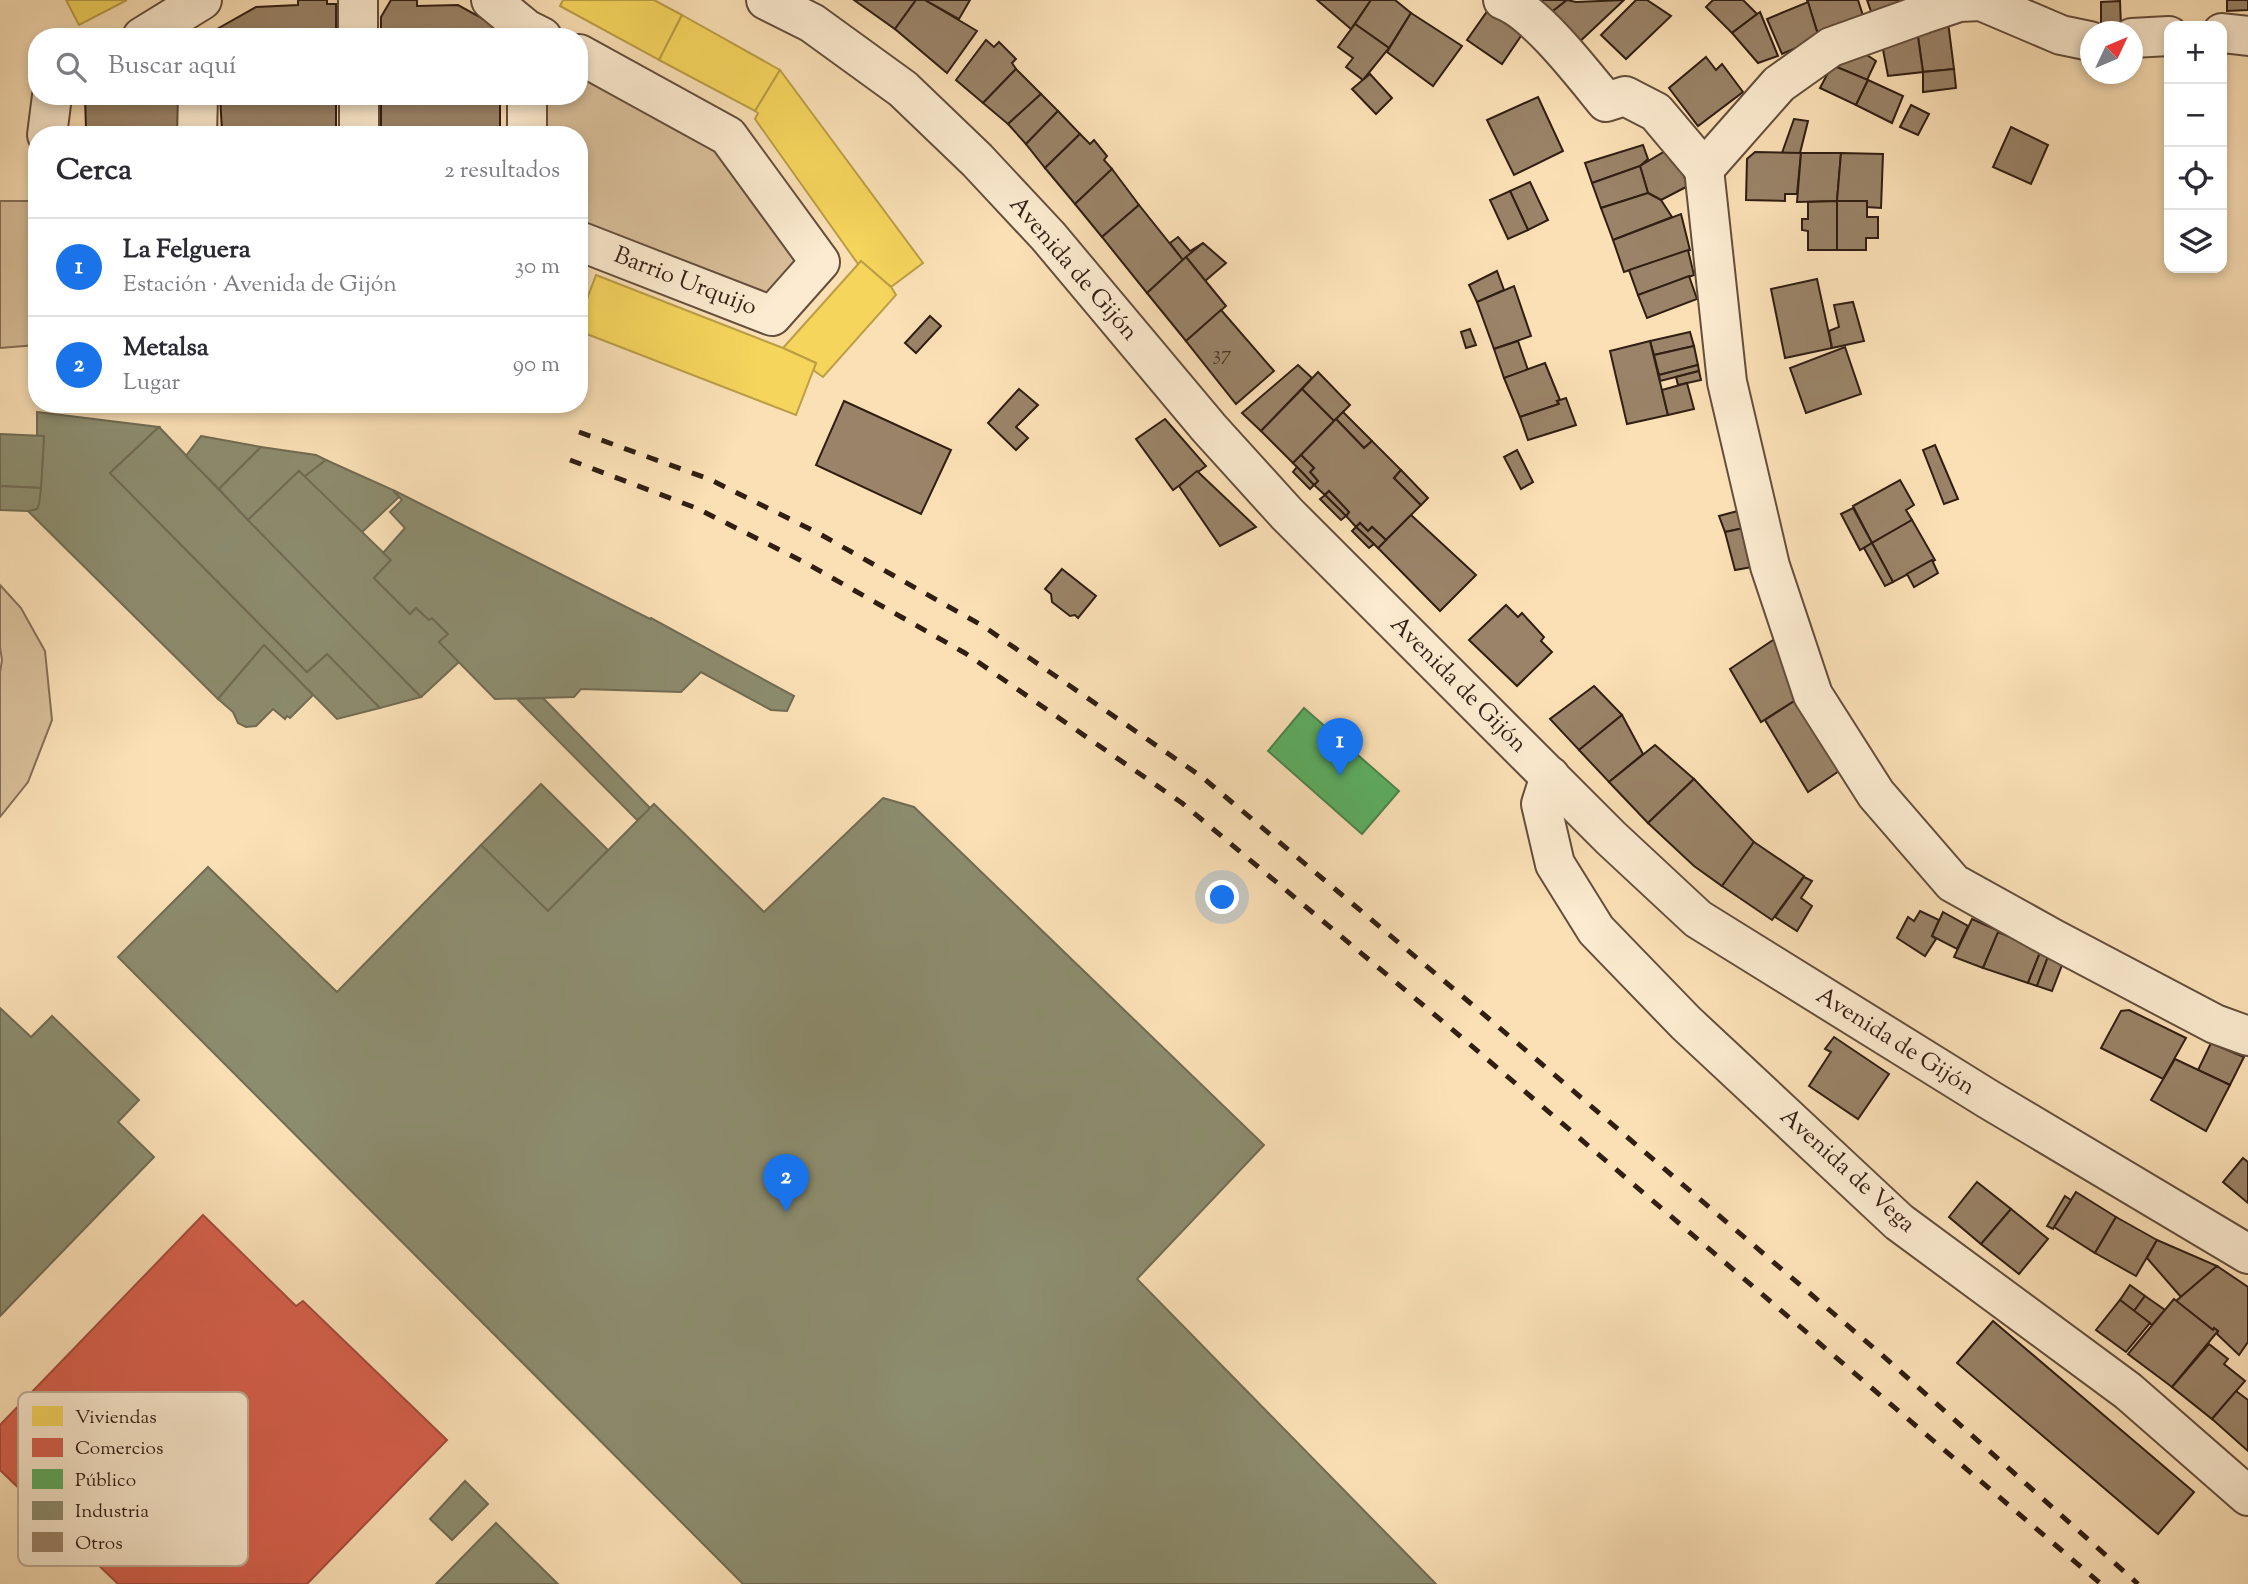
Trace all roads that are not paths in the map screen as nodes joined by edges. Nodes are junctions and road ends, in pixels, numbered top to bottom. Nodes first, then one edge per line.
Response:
1 (202, 0) edge
2 (358, 0) edge
3 (491, 0) edge
4 (766, 0) edge
5 (1512, 2) edge
6 (157, 28) edge
7 (201, 28) edge
8 (358, 28) edge
9 (524, 28) edge
10 (2227, 34) edge
11 (2164, 36) edge
12 (2248, 36) edge
13 (2143, 37) edge
14 (2080, 38) edge
15 (588, 59) edge
16 (51, 105) edge
17 (198, 105) edge
18 (359, 105) edge
19 (527, 105) edge
20 (48, 126) edge
21 (197, 126) edge
22 (359, 126) edge
23 (527, 126) edge
24 (1704, 169) junction
25 (588, 244) edge
26 (1549, 776) junction
27 (2248, 1036) edge
28 (2248, 1254) edge
29 (2248, 1496) edge

1 - 6 street
1 - 7 street
2 - 8 street
3 - 9 street
4 - 26 street, Avenida de Gijón
5 - 24 street
10 - 12 street
11 - 13 street
14 - 24 street
15 - 25 street, Barrio Urquijo
16 - 20 street
17 - 21 street
18 - 22 street
19 - 23 street
24 - 27 street
26 - 28 street, Avenida de Gijón
26 - 29 street, Avenida de Vega

